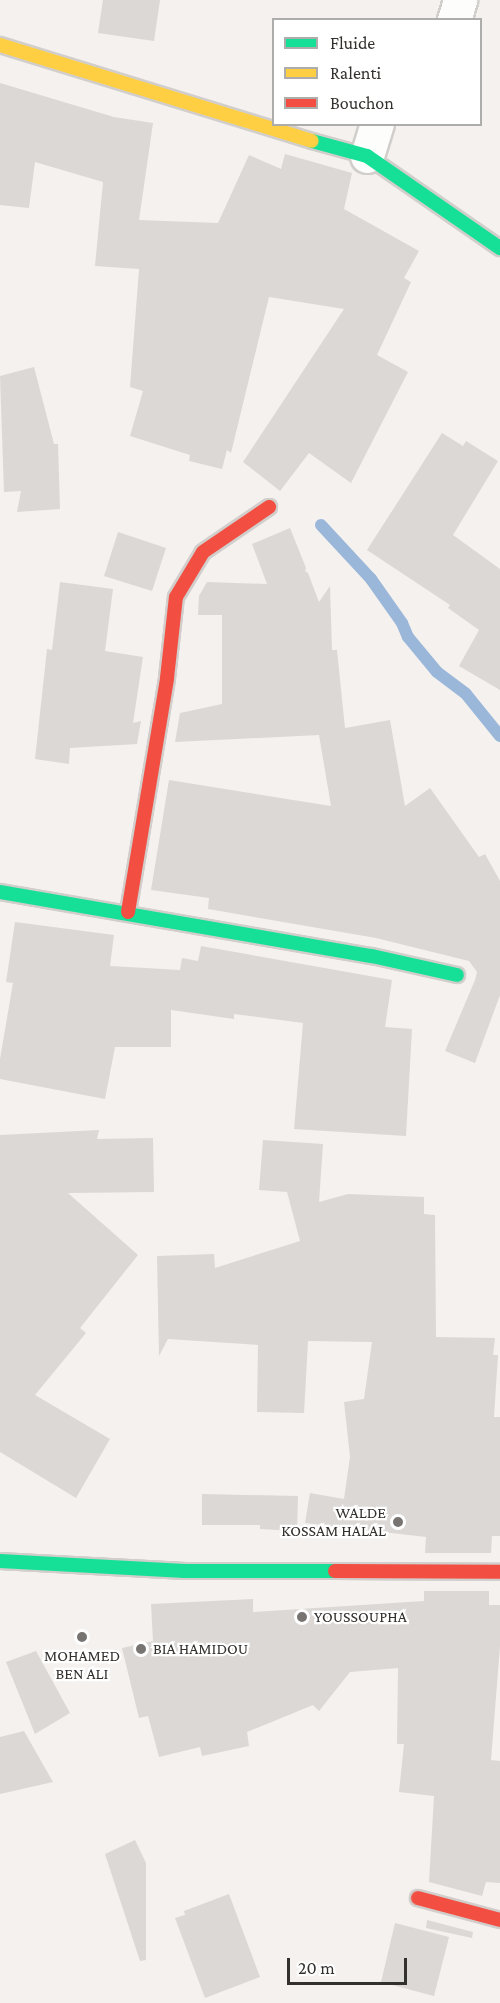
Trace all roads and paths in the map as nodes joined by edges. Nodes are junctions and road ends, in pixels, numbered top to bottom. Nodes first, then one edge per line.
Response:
1 (460, 0) edge
2 (455, 18) edge
3 (0, 45) edge
4 (376, 126) edge
5 (367, 156) junction
6 (500, 248) edge
7 (269, 507) dead end
8 (0, 892) edge
9 (128, 912) junction
10 (457, 975) dead end
11 (0, 1561) edge
12 (500, 1572) edge
13 (418, 1898) dead end
14 (500, 1920) edge

1 - 2 street
3 - 5 street
4 - 5 street
5 - 6 street
7 - 9 street
8 - 9 street
9 - 10 street
11 - 12 street
13 - 14 street

